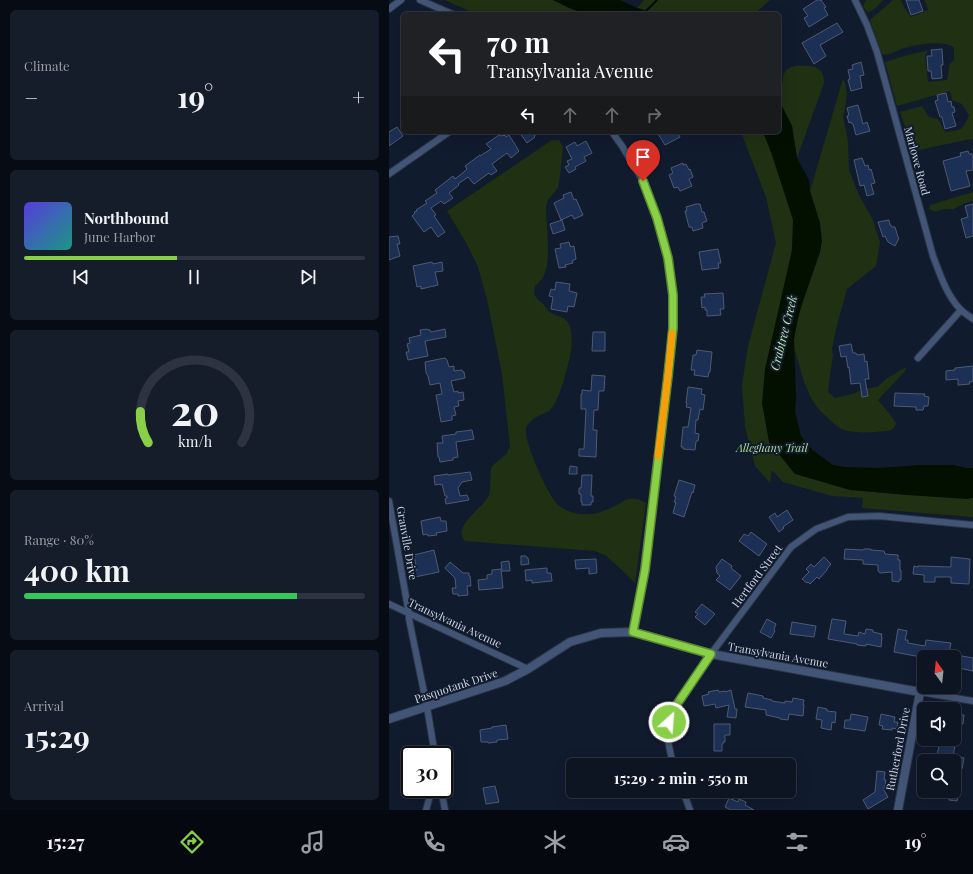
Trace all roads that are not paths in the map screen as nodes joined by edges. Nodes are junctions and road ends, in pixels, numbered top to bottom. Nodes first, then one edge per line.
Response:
1 (401, 0) edge
2 (420, 0) edge
3 (855, 0) edge
4 (389, 9) edge
5 (447, 12) edge
6 (446, 134) edge
7 (614, 134) edge
8 (389, 174) edge
9 (961, 310) junction
10 (973, 319) edge
11 (918, 358) dead end
12 (389, 501) edge
13 (973, 525) edge
14 (389, 604) edge
15 (409, 614) junction
16 (633, 632) junction
17 (711, 654) junction
18 (528, 669) junction
19 (917, 691) edge
20 (920, 694) edge
21 (932, 694) edge
22 (973, 701) edge
23 (427, 707) junction
24 (389, 719) edge
25 (434, 746) edge
26 (672, 758) edge
27 (429, 798) edge
28 (443, 798) edge
29 (686, 798) edge
30 (426, 810) edge
31 (445, 810) edge
32 (690, 810) edge
33 (898, 810) edge

1 - 4 street
2 - 5 street
3 - 9 street, Marlowe Road
6 - 8 street
7 - 16 street
9 - 10 street, Marlowe Road
9 - 11 street
12 - 15 street, Granville Drive
13 - 17 street, Hertford Street
14 - 15 street, Transylvania Avenue
15 - 18 street, Transylvania Avenue
15 - 23 street, Granville Drive
16 - 17 street, Transylvania Avenue
16 - 18 street, Transylvania Avenue
17 - 19 street, Transylvania Avenue
17 - 26 street, Hertford Street
18 - 23 street, Pasquotank Drive
20 - 33 street, Rutherford Drive
21 - 22 street, Transylvania Avenue
23 - 24 street, Pasquotank Drive
23 - 25 street, Granville Drive
27 - 30 street
28 - 31 street
29 - 32 street

